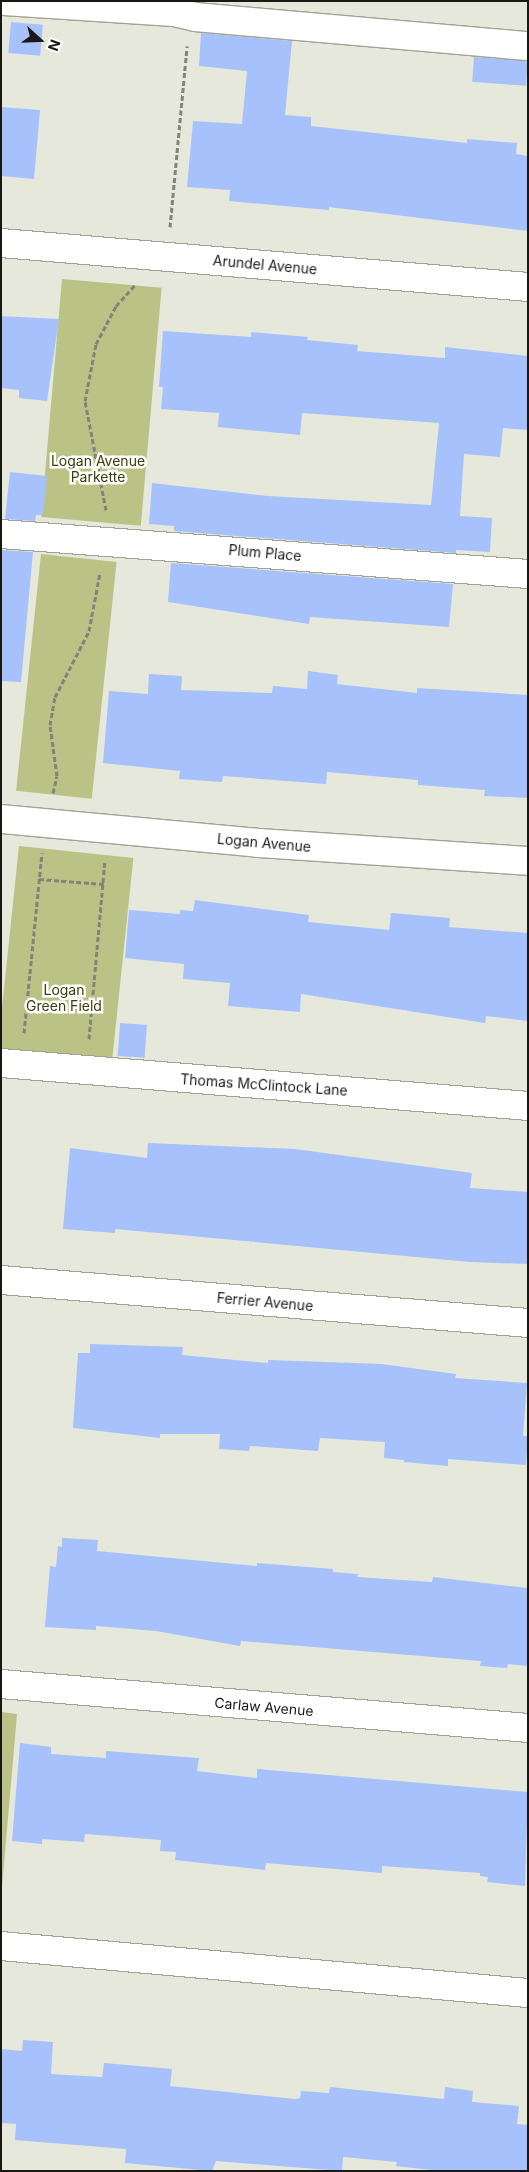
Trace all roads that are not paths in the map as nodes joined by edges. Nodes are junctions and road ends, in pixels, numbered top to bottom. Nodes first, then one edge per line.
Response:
1 (4, 1) edge
2 (528, 46) edge
3 (1, 244) edge
4 (528, 287) edge
5 (1, 534) edge
6 (528, 574) edge
7 (1, 819) edge
8 (528, 861) edge
9 (1, 1063) edge
10 (528, 1106) edge
11 (1, 1280) edge
12 (528, 1323) edge
13 (1, 1684) edge
14 (528, 1728) edge
15 (1, 1946) edge
16 (528, 1993) edge

1 - 2 street
3 - 4 street, Arundel Avenue
5 - 6 street, Plum Place
7 - 8 street, Logan Avenue
9 - 10 street, Thomas McClintock Lane
11 - 12 street, Ferrier Avenue
13 - 14 street, Carlaw Avenue
15 - 16 street

